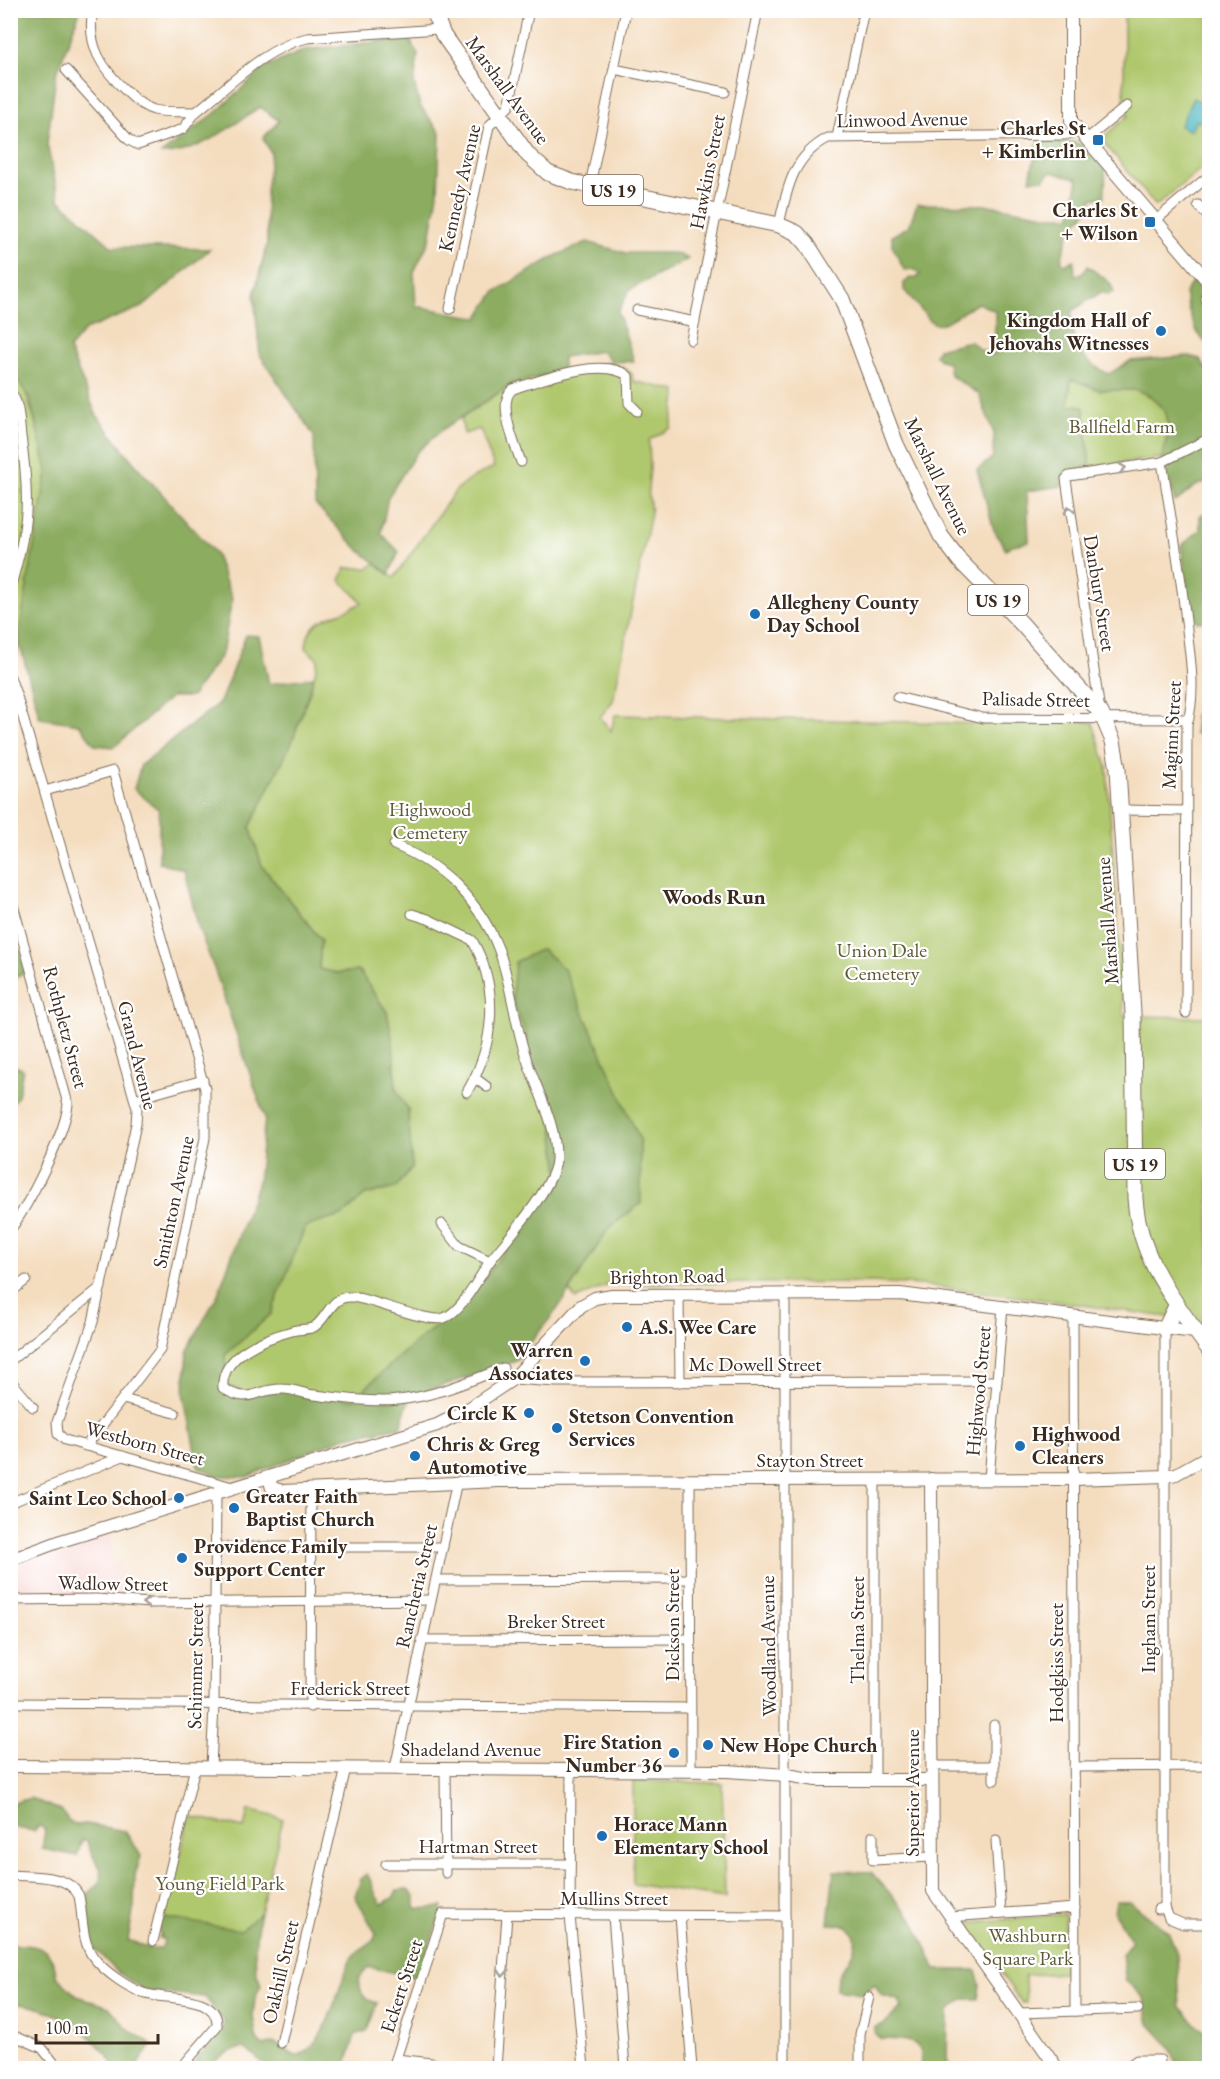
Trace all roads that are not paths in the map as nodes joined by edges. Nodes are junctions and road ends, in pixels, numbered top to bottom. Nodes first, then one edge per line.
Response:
1 (93, 10) edge
2 (433, 10) edge
3 (529, 10) edge
4 (626, 10) edge
5 (758, 10) edge
6 (864, 10) edge
7 (1071, 10) edge
8 (439, 29) junction
9 (614, 69) junction
10 (66, 70) dead end
11 (725, 92) dead end
12 (1126, 106) dead end
13 (196, 112) junction
14 (499, 115) junction
15 (1084, 135) junction
16 (837, 137) junction
17 (1209, 175) edge
18 (590, 185) junction
19 (1198, 205) dead end
20 (717, 212) junction
21 (1209, 219) edge
22 (1156, 220) junction
23 (779, 225) junction
24 (1209, 284) edge
25 (1209, 307) edge
26 (450, 309) dead end
27 (637, 310) dead end
28 (695, 322) junction
29 (691, 340) dead end
30 (12, 393) edge
31 (637, 411) dead end
32 (1209, 438) edge
33 (520, 462) dead end
34 (1162, 462) junction
35 (10, 588) edge
36 (10, 677) edge
37 (897, 697) dead end
38 (14, 700) edge
39 (1102, 716) junction
40 (1189, 719) junction
41 (45, 791) junction
42 (1121, 810) junction
43 (1186, 811) junction
44 (394, 845) dead end
45 (10, 894) edge
46 (412, 914) dead end
47 (1186, 1013) dead end
48 (475, 1078) junction
49 (203, 1080) junction
50 (487, 1087) dead end
51 (467, 1092) dead end
52 (135, 1099) junction
53 (442, 1224) dead end
54 (10, 1230) edge
55 (490, 1261) junction
56 (26, 1280) dead end
57 (101, 1287) junction
58 (10, 1293) edge
59 (679, 1295) junction
60 (785, 1295) junction
61 (1003, 1306) junction
62 (1176, 1306) junction
63 (1073, 1315) junction
64 (1165, 1329) junction
65 (1203, 1334) edge
66 (1209, 1351) edge
67 (10, 1361) edge
68 (503, 1368) dead end
69 (513, 1379) junction
70 (10, 1380) edge
71 (785, 1381) junction
72 (997, 1381) junction
73 (680, 1382) junction
74 (123, 1399) junction
75 (33, 1407) dead end
76 (175, 1413) dead end
77 (57, 1422) joint
78 (86, 1446) junction
79 (1209, 1455) edge
80 (123, 1456) junction
81 (1166, 1476) junction
82 (269, 1478) junction
83 (784, 1479) junction
84 (875, 1479) junction
85 (931, 1479) junction
86 (989, 1479) junction
87 (1074, 1479) junction
88 (690, 1480) junction
89 (457, 1482) junction
90 (236, 1488) junction
91 (311, 1488) junction
92 (216, 1494) junction
93 (10, 1503) edge
94 (215, 1547) junction
95 (311, 1547) junction
96 (443, 1547) junction
97 (10, 1560) edge
98 (690, 1578) junction
99 (437, 1580) junction
100 (10, 1600) edge
101 (430, 1600) junction
102 (310, 1602) junction
103 (214, 1603) junction
104 (690, 1639) junction
105 (421, 1640) junction
106 (10, 1703) edge
107 (214, 1706) junction
108 (408, 1706) junction
109 (310, 1707) junction
110 (690, 1708) junction
111 (994, 1725) dead end
112 (10, 1766) edge
113 (932, 1766) junction
114 (994, 1766) junction
115 (1165, 1766) junction
116 (1209, 1766) edge
117 (195, 1767) junction
118 (211, 1767) junction
119 (1074, 1767) junction
120 (346, 1768) junction
121 (395, 1768) junction
122 (445, 1768) junction
123 (571, 1770) junction
124 (691, 1770) junction
125 (787, 1774) junction
126 (875, 1780) junction
127 (931, 1780) junction
128 (994, 1780) dead end
129 (873, 1836) dead end
130 (996, 1841) dead end
131 (931, 1857) junction
132 (570, 1863) junction
133 (386, 1864) dead end
134 (446, 1868) junction
135 (10, 1875) edge
136 (1075, 1908) junction
137 (1001, 1913) junction
138 (443, 1914) joint
139 (507, 1915) junction
140 (570, 1916) junction
141 (613, 1916) junction
142 (680, 1916) junction
143 (785, 1916) junction
144 (950, 1917) junction
145 (1209, 1924) edge
146 (153, 1941) dead end
147 (869, 1997) dead end
148 (1138, 2009) dead end
149 (1075, 2011) junction
150 (1019, 2013) junction
151 (10, 2034) edge
152 (281, 2043) dead end
153 (396, 2059) junction
154 (1160, 2060) dead end
155 (57, 2068) edge
156 (181, 2068) edge
157 (393, 2068) edge
158 (444, 2068) edge
159 (496, 2068) edge
160 (584, 2068) edge
161 (625, 2068) edge
162 (692, 2068) edge
163 (785, 2068) edge
164 (860, 2068) edge
165 (1057, 2068) edge
166 (1126, 2068) edge

1 - 13 street
2 - 8 main road, Marshall Avenue / US 19
3 - 14 street, Kennedy Avenue
4 - 9 street
5 - 20 street, Hawkins Street
6 - 16 street
7 - 15 street
8 - 13 street
8 - 14 main road, Marshall Avenue / US 19
9 - 11 street
9 - 18 street
10 - 13 street
12 - 15 street
14 - 18 main road, Marshall Avenue / US 19
14 - 26 street, Kennedy Avenue
15 - 16 street, Linwood Avenue
15 - 22 street
16 - 23 street, Linwood Avenue
17 - 22 street
18 - 20 main road, Marshall Avenue / US 19
19 - 21 street
20 - 23 main road, Marshall Avenue / US 19
20 - 28 street, Hawkins Street
22 - 24 street
23 - 39 main road, Marshall Avenue / US 19
24 - 25 street
27 - 28 street
28 - 29 street, Hawkins Street
30 - 35 street
31 - 33 street
32 - 34 street
39 -> 34 street, Danbury Street
34 - 40 street, Maginn Street
36 - 38 street, Grand Avenue
37 - 39 street, Palisade Street
38 - 41 street, Grand Avenue
39 - 40 street, Palisade Street
39 - 42 main road, Marshall Avenue / US 19
40 - 43 street, Maginn Street
41 - 49 street, Smithton Avenue
41 - 52 street, Grand Avenue
42 - 43 street
42 - 62 main road, Marshall Avenue / US 19
43 - 47 street, Maginn Street
44 - 55 street
45 - 54 street, Rothpletz Street
46 - 48 street
48 - 50 street
48 - 51 street
49 - 52 street
49 - 74 street, Smithton Avenue
52 - 57 street, Grand Avenue
53 - 55 street
55 - 68 street
56 - 58 street
57 - 67 street
57 - 77 street, Grand Avenue
59 - 60 street, Brighton Road
59 - 69 street, Brighton Road
59 - 73 street
60 - 61 street, Brighton Road
60 - 71 street, Woodland Avenue
61 - 63 street, Brighton Road
61 - 72 street, Highwood Street
62 - 64 main road
62 - 65 main road, Marshall Avenue / US 19
63 - 64 street, Brighton Road
63 - 87 street, Hodgkiss Street
64 - 65 street, Brighton Road
64 - 81 street, Ingham Street
65 - 66 main road, Marshall Avenue / US 19
69 - 73 street, Mc Dowell Street
69 - 82 street, Brighton Road
70 - 75 street
71 - 72 street, Mc Dowell Street
71 - 73 street, Mc Dowell Street
71 - 83 street, Woodland Avenue
72 - 86 street, Highwood Street
74 - 76 street
74 - 78 street, Smithton Avenue
77 - 78 street, Westborn Street
78 - 80 street, Westborn Street
79 - 81 street, Stayton Street
80 - 90 street, Westborn Street
80 - 93 street
81 - 87 street, Stayton Street
81 - 115 street, Ingham Street
82 - 90 street, Brighton Road
82 - 91 street, Stayton Street
83 - 84 street, Stayton Street
83 - 88 street, Stayton Street
83 - 125 street, Woodland Avenue
84 - 85 street, Stayton Street
84 - 126 street, Thelma Street
85 - 86 street, Stayton Street
85 - 113 street, Superior Avenue
86 - 87 street, Stayton Street
87 - 119 street, Hodgkiss Street
88 - 89 street, Stayton Street
88 - 98 street, Dickson Street
89 - 91 street, Stayton Street
89 - 96 street, Rancheria Street
90 - 92 street, Brighton Road
91 - 95 street
92 - 94 street, Schimmer Street
92 - 97 street, Brighton Road
94 - 95 street
94 - 103 street, Schimmer Street
95 - 96 street
95 - 102 street
96 - 99 street, Rancheria Street
98 - 99 street
98 - 104 street, Dickson Street
99 - 101 street, Rancheria Street
103 -> 100 street, Wadlow Street
101 - 102 street, Wadlow Street
101 - 105 street, Rancheria Street
102 - 103 street, Wadlow Street
102 - 109 street
103 - 107 street, Schimmer Street
104 - 105 street, Breker Street
104 - 110 street, Dickson Street
105 - 108 street, Rancheria Street
106 - 107 street, Frederick Street
107 - 109 street, Frederick Street
107 - 118 street, Schimmer Street
108 - 109 street, Frederick Street
108 - 110 street, Frederick Street
108 - 121 street, Rancheria Street
110 - 124 street, Dickson Street
111 - 114 street
112 - 117 street, Shadeland Avenue
113 - 114 street
113 - 127 street, Superior Avenue
114 - 128 street
115 - 116 street
115 - 119 street
115 - 145 street, Ingham Street
117 - 118 street, Shadeland Avenue
117 - 146 street
118 - 120 street, Shadeland Avenue
119 - 136 street, Hodgkiss Street
120 - 121 street, Shadeland Avenue
120 - 152 street, Oakhill Street
121 - 122 street, Shadeland Avenue
122 - 123 street, Shadeland Avenue
122 - 134 street
123 - 124 street, Shadeland Avenue
123 - 132 street
124 - 125 street, Shadeland Avenue
125 - 126 street, Shadeland Avenue
125 - 143 street, Woodland Avenue
126 - 127 street, Shadeland Avenue
127 - 131 street, Superior Avenue
129 - 131 street
130 - 137 street
131 - 144 street, Superior Avenue
132 - 134 street, Hartman Street
132 - 140 street
133 - 134 street, Hartman Street
135 - 156 street
136 - 137 street
136 - 149 street, Hodgkiss Street
137 - 144 street
138 - 139 street, Mullins Street
138 - 153 street, Eckert Street
139 - 140 street, Mullins Street
139 -> 159 street
140 - 141 street, Mullins Street
140 - 160 street
141 - 142 street, Mullins Street
141 - 161 street
142 - 143 street, Mullins Street
142 - 162 street
143 - 163 street, Woodland Avenue
144 - 150 street, Superior Avenue
147 - 164 street
148 - 149 street
149 - 150 street
150 - 165 street, Superior Avenue
151 - 155 street
153 - 157 street, Eckert Street
153 - 158 street
154 - 166 street

